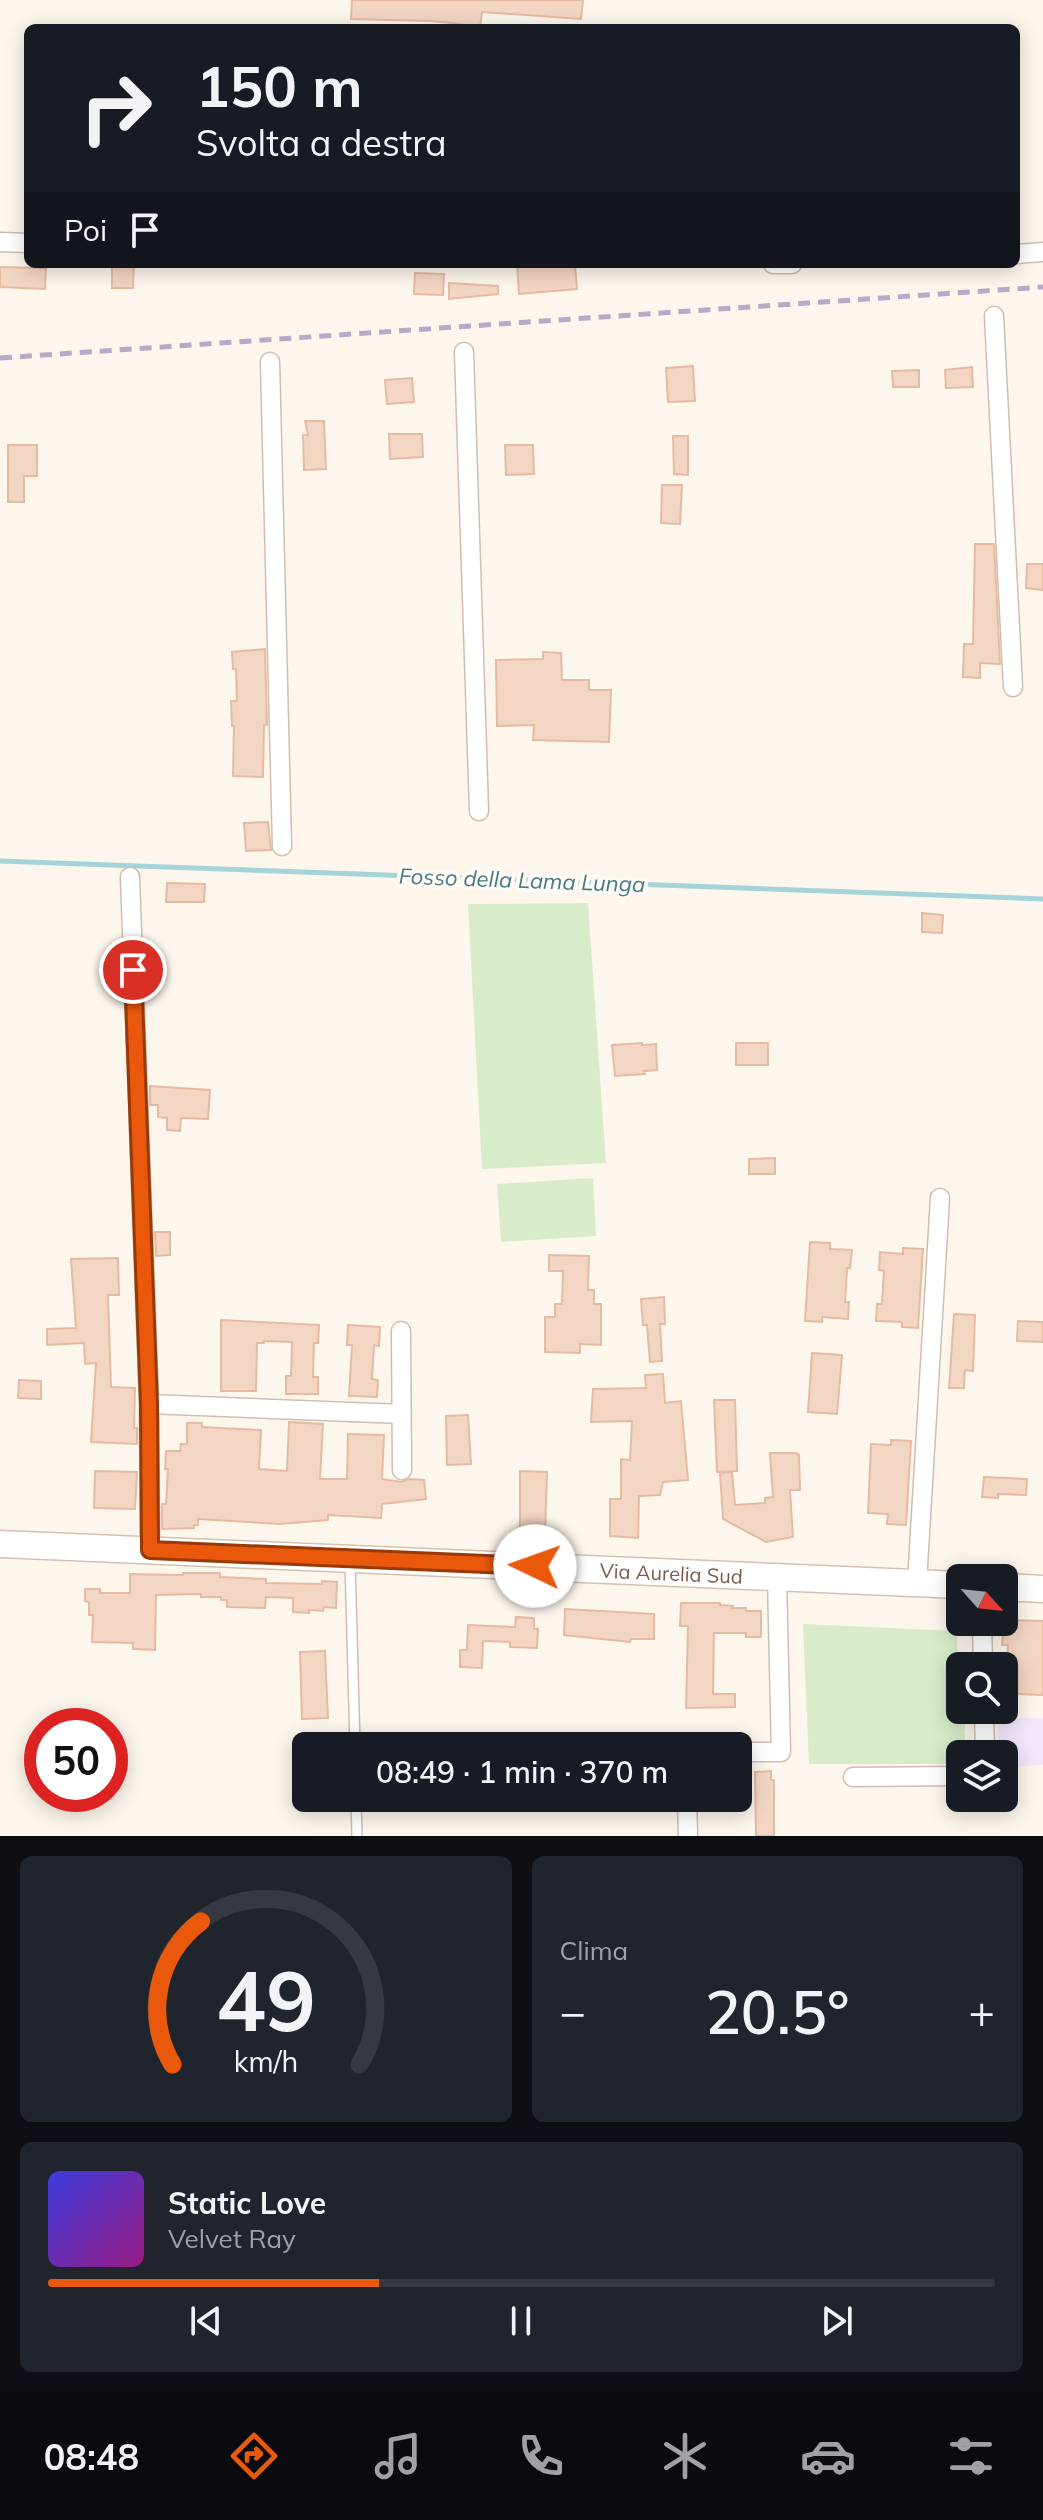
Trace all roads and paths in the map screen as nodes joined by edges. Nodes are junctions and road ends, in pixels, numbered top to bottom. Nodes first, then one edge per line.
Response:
1 (0, 242) edge
2 (24, 243) edge
3 (1043, 252) edge
4 (1020, 254) edge
5 (994, 316) dead end
6 (464, 352) dead end
7 (270, 362) dead end
8 (1013, 687) dead end
9 (479, 811) dead end
10 (282, 846) dead end
11 (130, 877) dead end
12 (940, 1198) dead end
13 (401, 1331) dead end
14 (149, 1404) junction
15 (402, 1414) junction
16 (402, 1470) dead end
17 (0, 1544) edge
18 (150, 1550) junction
19 (349, 1558) junction
20 (777, 1578) junction
21 (917, 1583) junction
22 (946, 1584) edge
23 (1018, 1588) edge
24 (1043, 1589) edge
25 (355, 1732) edge
26 (752, 1752) edge
27 (946, 1776) edge
28 (853, 1777) dead end
29 (356, 1812) edge
30 (687, 1812) edge
31 (357, 1836) edge
32 (688, 1836) edge

1 - 2 street
3 - 4 street
5 - 8 street
6 - 9 street
7 - 10 street
11 - 14 street
12 - 21 street
13 - 15 street
14 - 15 street
14 - 18 street
15 - 16 street
17 - 18 main road, Via Aurelia Sud
18 - 19 main road, Via Aurelia Sud
19 - 20 main road, Via Aurelia Sud
19 - 25 lane
20 - 21 main road, Via Aurelia Sud
20 - 26 street
21 - 22 main road, Via Aurelia Sud
23 - 24 main road
27 - 28 street
29 - 31 lane
30 - 32 street

